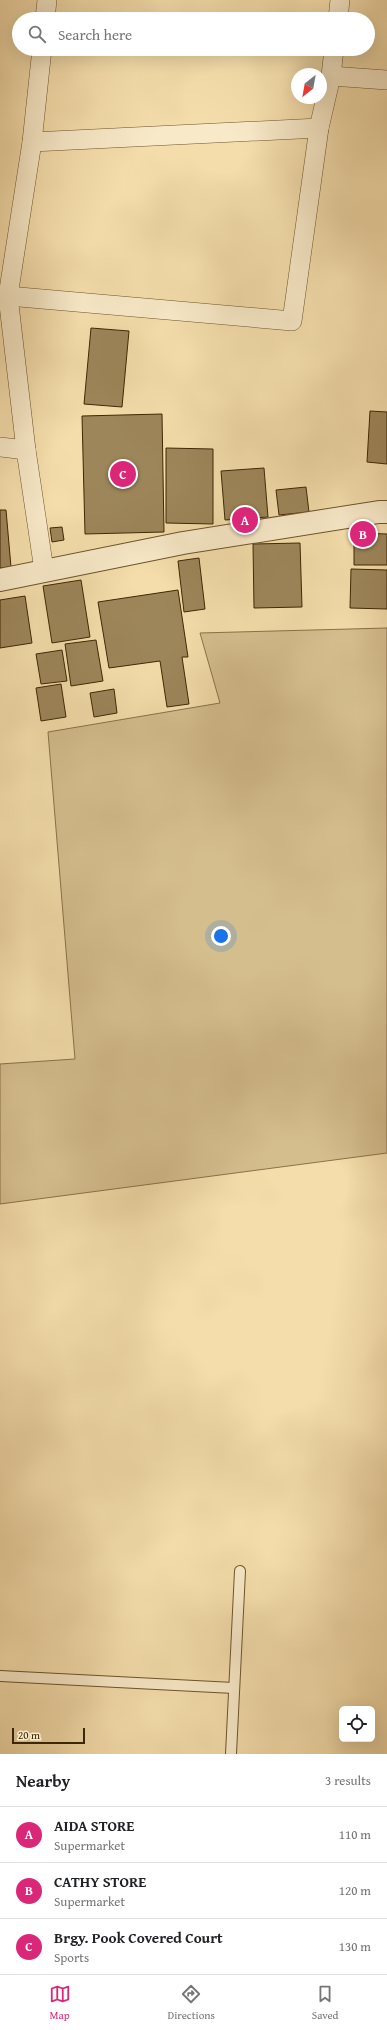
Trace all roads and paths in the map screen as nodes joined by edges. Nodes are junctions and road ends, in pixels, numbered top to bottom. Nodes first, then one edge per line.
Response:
1 (47, 0) edge
2 (340, 0) edge
3 (46, 12) edge
4 (339, 12) edge
5 (41, 56) edge
6 (333, 56) edge
7 (331, 76) junction
8 (387, 80) edge
9 (320, 128) junction
10 (32, 142) junction
11 (8, 296) junction
12 (0, 447) edge
13 (26, 450) junction
14 (387, 512) edge
15 (44, 570) junction
16 (0, 580) edge
17 (240, 1571) dead end
18 (0, 1676) edge
19 (234, 1688) junction
20 (232, 1754) edge

1 - 3 street
2 - 4 street
5 - 10 street
6 - 7 street
7 - 8 street
7 - 9 street
9 - 10 street
9 - 11 street
10 - 11 street
11 - 13 street
12 - 13 street
13 - 15 street
14 - 15 street
15 - 16 street
17 - 19 lane
18 - 19 lane
19 - 20 lane

